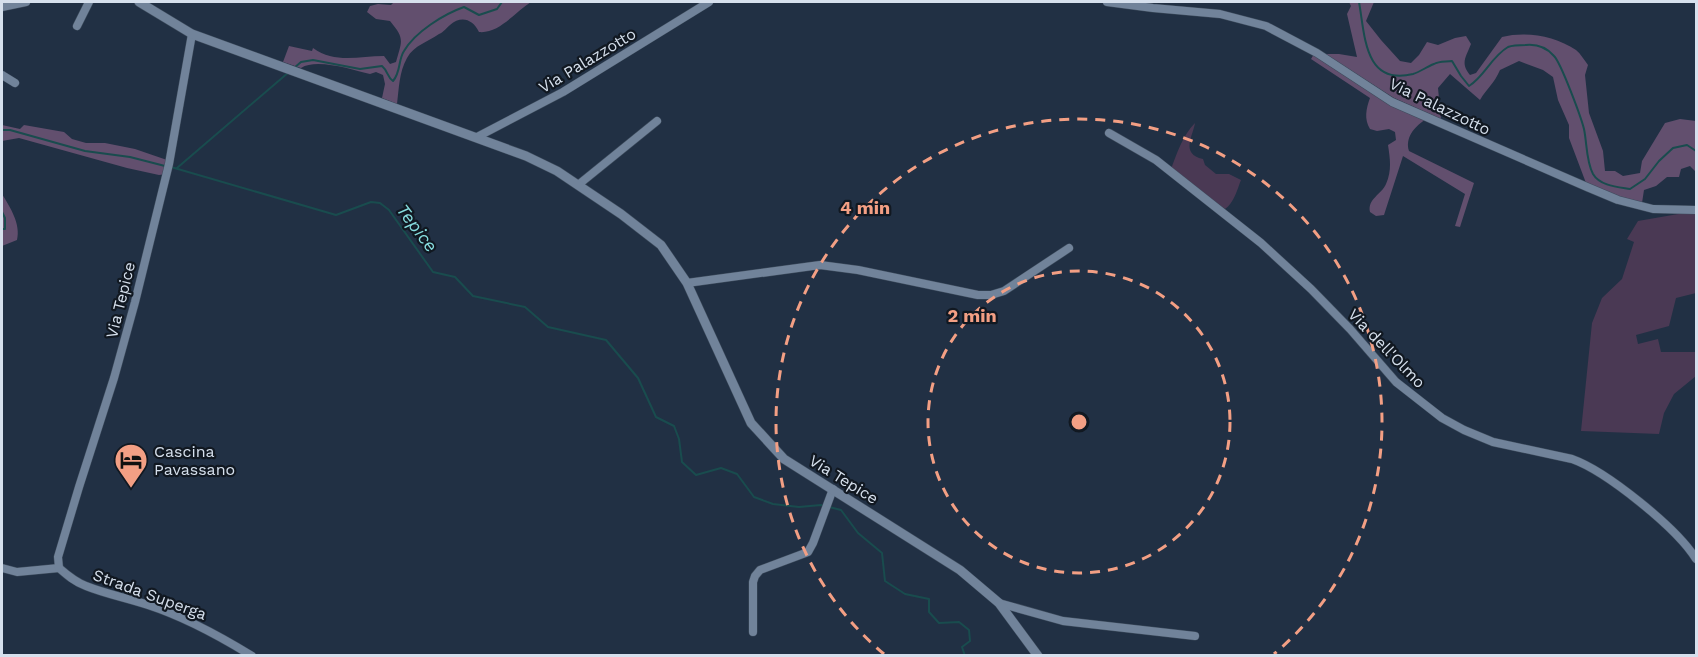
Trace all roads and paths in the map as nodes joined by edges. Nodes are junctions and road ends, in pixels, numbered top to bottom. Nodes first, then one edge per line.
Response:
1 (26, 2) edge
2 (89, 2) edge
3 (139, 2) edge
4 (709, 2) edge
5 (1107, 2) edge
6 (2, 7) edge
7 (77, 26) dead end
8 (192, 34) junction
9 (2, 75) edge
10 (15, 83) dead end
11 (657, 121) dead end
12 (1109, 133) dead end
13 (477, 137) junction
14 (578, 185) junction
15 (1696, 210) edge
16 (1070, 248) dead end
17 (687, 283) junction
18 (833, 489) junction
19 (1696, 559) edge
20 (2, 568) edge
21 (59, 568) junction
22 (999, 603) junction
23 (753, 632) dead end
24 (1195, 636) dead end
25 (252, 656) edge
26 (1038, 656) edge

1 - 6 street
2 - 7 street
3 - 8 street, Via Tepice
4 - 13 street, Via Palazzotto
5 - 15 street, Via Palazzotto
8 - 13 street, Via Tepice
8 - 21 street, Via Tepice
9 - 10 street
11 - 14 street
12 - 19 street, Via dell'Olmo
13 - 14 street, Via Tepice
14 - 17 street, Via Tepice
16 - 17 street
17 - 18 street, Via Tepice
18 - 22 street, Via Tepice
18 - 23 street
20 - 21 street
21 - 25 street, Strada Superga
22 - 24 street
22 - 26 street, Via Tepice

